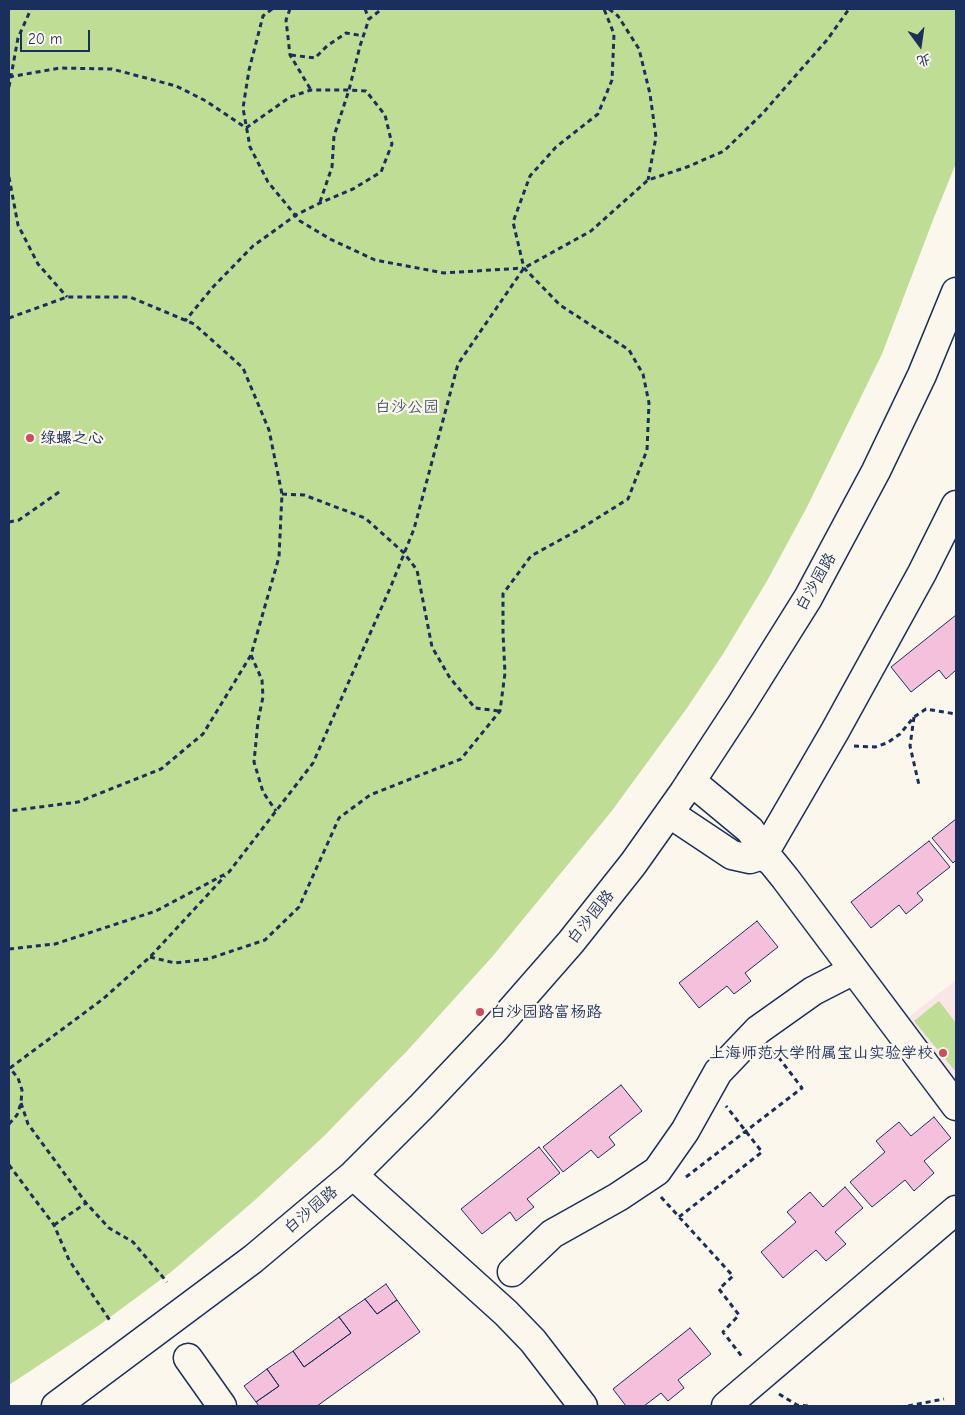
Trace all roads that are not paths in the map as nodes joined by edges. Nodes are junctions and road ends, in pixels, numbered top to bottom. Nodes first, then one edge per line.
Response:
1 (956, 292) edge
2 (956, 505) edge
3 (691, 781) junction
4 (669, 813) junction
5 (763, 855) junction
6 (854, 970) junction
7 (956, 1106) edge
8 (353, 1175) junction
9 (956, 1210) edge
10 (512, 1272) dead end
11 (188, 1358) dead end
12 (56, 1406) edge
13 (222, 1406) edge
14 (583, 1406) edge
15 (726, 1406) edge

1 - 3 street, 白沙园路
2 - 5 street
3 - 4 street, 白沙园路
3 - 5 street
4 - 5 street
4 - 8 street, 白沙园路
5 - 6 street
6 - 7 street
6 - 10 street
8 - 12 street, 白沙园路
8 - 14 street
9 - 15 street
11 - 13 street

